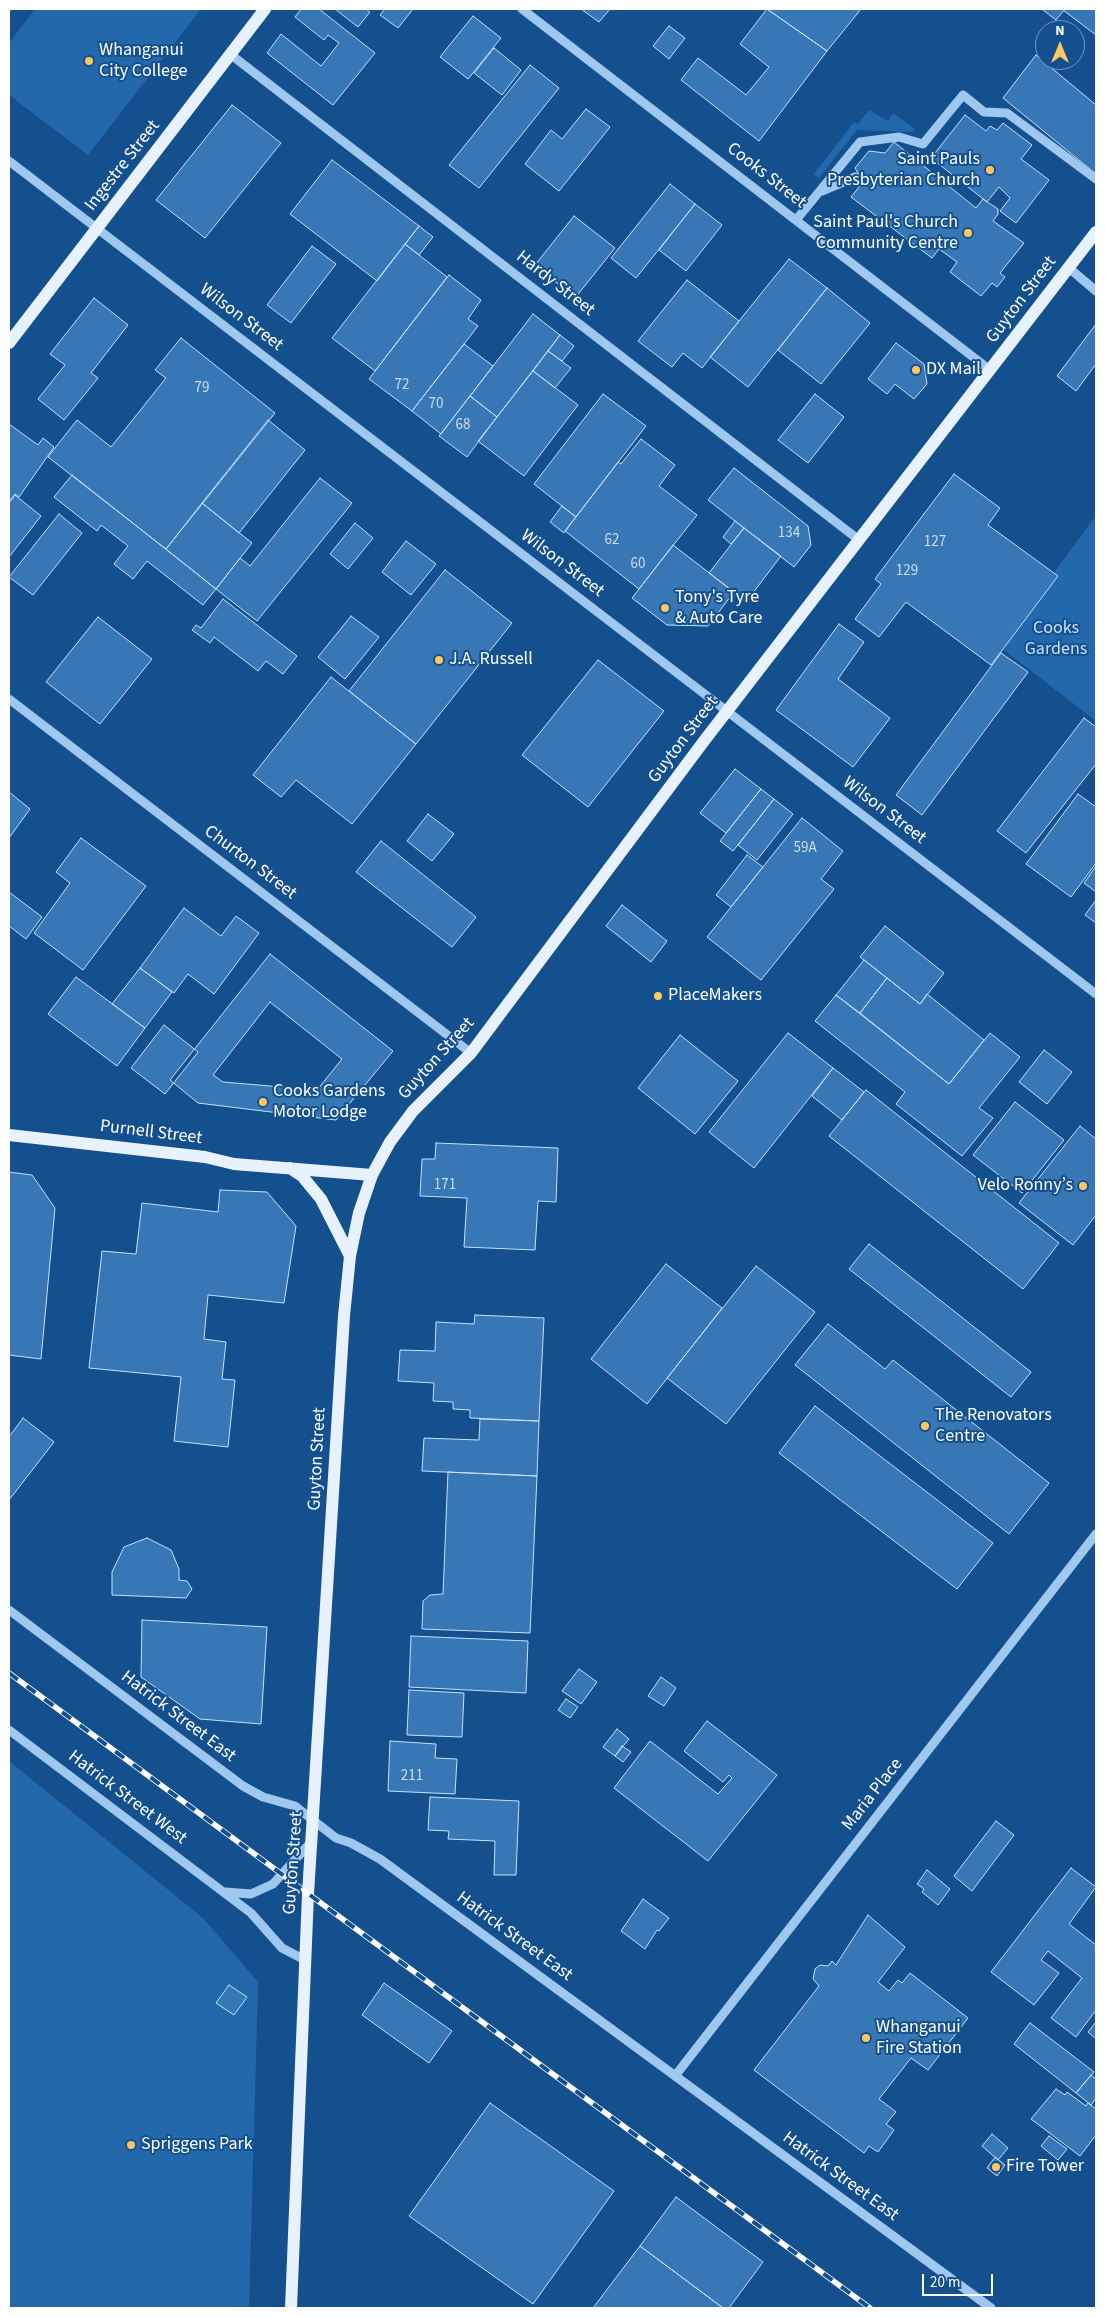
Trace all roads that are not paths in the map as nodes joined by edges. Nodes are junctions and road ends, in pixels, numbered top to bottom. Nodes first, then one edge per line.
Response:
1 (265, 9) edge
2 (522, 9) edge
3 (230, 54) junction
4 (9, 160) edge
5 (855, 178) dead end
6 (1096, 179) edge
7 (819, 192) junction
8 (796, 220) junction
9 (97, 229) junction
10 (1096, 232) edge
11 (1069, 268) junction
12 (1096, 291) edge
13 (9, 343) edge
14 (990, 370) junction
15 (859, 540) junction
16 (9, 699) edge
17 (728, 712) junction
18 (1096, 994) edge
19 (471, 1053) junction
20 (9, 1135) edge
21 (290, 1167) junction
22 (372, 1175) junction
23 (350, 1256) junction
24 (1096, 1534) edge
25 (9, 1610) edge
26 (9, 1730) edge
27 (314, 1823) junction
28 (313, 1840) junction
29 (225, 1892) junction
30 (305, 1960) junction
31 (675, 2076) junction
32 (291, 2308) edge
33 (991, 2308) edge

1 - 3 main road, Ingestre Street
2 - 8 street, Cooks Street
3 - 9 main road, Ingestre Street
3 - 15 street, Hardy Street
4 - 9 street, Wilson Street
5 - 7 street
6 - 7 street
7 - 8 street
8 - 14 street, Cooks Street
9 - 13 main road, Ingestre Street
9 - 17 street, Wilson Street
10 - 11 main road, Guyton Street
11 - 12 street
11 - 14 main road, Guyton Street
14 - 15 main road, Guyton Street
15 - 17 main road, Guyton Street
16 - 19 street, Churton Street
17 - 18 street, Wilson Street
17 - 19 main road, Guyton Street
19 - 22 main road, Guyton Street
20 - 21 main road, Purnell Street
21 - 22 main road, Purnell Street
21 - 23 main road
22 - 23 main road, Guyton Street
23 - 27 main road, Guyton Street
24 - 31 street, Maria Place
25 - 27 street, Hatrick Street East
26 - 29 street, Hatrick Street West
27 - 28 main road, Guyton Street
27 - 31 street, Hatrick Street East
28 - 29 street
28 - 30 main road, Guyton Street
29 - 30 street, Hatrick Street West
30 - 32 main road, Guyton Street
31 - 33 street, Hatrick Street East

